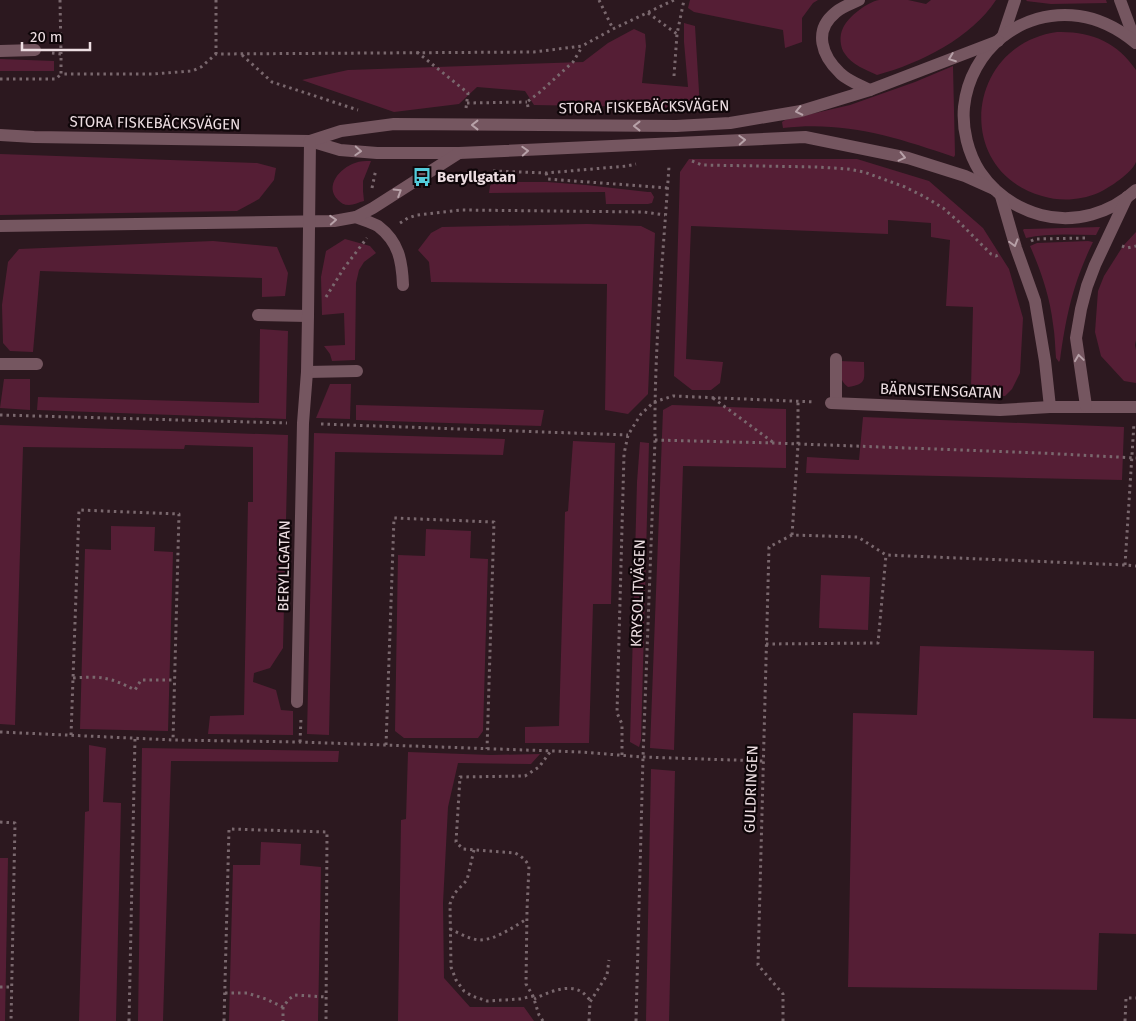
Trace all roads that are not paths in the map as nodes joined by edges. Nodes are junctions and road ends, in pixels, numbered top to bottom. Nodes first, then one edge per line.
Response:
1 (859, 0) edge
2 (1015, 0) edge
3 (1120, 0) edge
4 (1001, 38) junction
5 (1136, 43) edge
6 (35, 50) road end
7 (0, 51) edge
8 (870, 90) junction
9 (0, 135) edge
10 (310, 142) junction
11 (459, 153) junction
12 (998, 192) junction
13 (1134, 192) edge
14 (356, 217) junction
15 (310, 220) junction
16 (0, 226) edge
17 (403, 285) dead end
18 (258, 315) dead end
19 (308, 316) junction
20 (836, 359) dead end
21 (0, 364) edge
22 (37, 364) dead end
23 (357, 371) dead end
24 (307, 372) junction
25 (1086, 406) junction
26 (1050, 407) junction
27 (1135, 407) edge
28 (297, 702) road end

1 - 8 street
2 - 4 street
3 - 5 street
4 - 5 street
4 -> 8 street, STORA FISKEBÄCKSVÄGEN
4 - 12 street
6 - 7 street
8 -> 10 street, STORA FISKEBÄCKSVÄGEN
9 - 10 street, STORA FISKEBÄCKSVÄGEN
10 -> 11 street, STORA FISKEBÄCKSVÄGEN
10 - 15 street, BERYLLGATAN
11 -> 12 street, STORA FISKEBÄCKSVÄGEN
14 -> 11 street
12 - 13 street, STORA FISKEBÄCKSVÄGEN
12 -> 26 street
25 -> 13 street
15 -> 14 street
14 - 17 street
15 - 16 street
15 - 19 street, BERYLLGATAN
18 - 19 street
19 - 24 street, BERYLLGATAN
20 - 26 street, BÄRNSTENSGATAN
21 - 22 street
23 - 24 street
24 - 28 street, BERYLLGATAN
25 - 26 street, BÄRNSTENSGATAN
25 - 27 street, BÄRNSTENSGATAN

